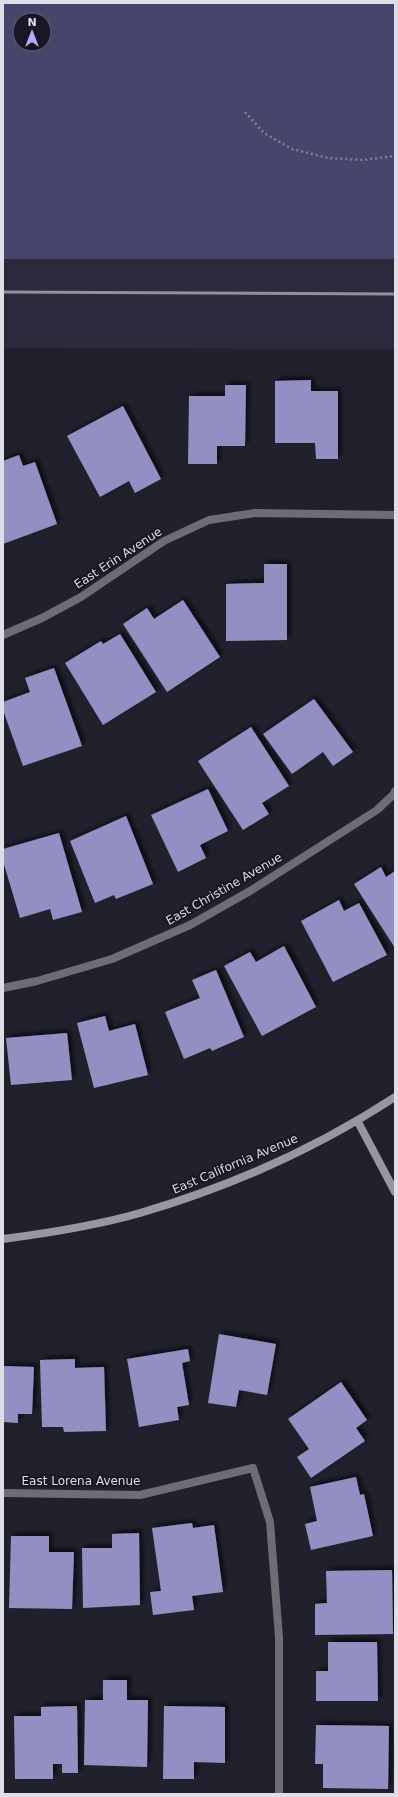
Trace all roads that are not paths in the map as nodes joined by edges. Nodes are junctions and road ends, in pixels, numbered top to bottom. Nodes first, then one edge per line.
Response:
1 (395, 515) edge
2 (3, 635) edge
3 (395, 792) edge
4 (3, 988) edge
5 (395, 1097) edge
6 (358, 1122) junction
7 (395, 1192) edge
8 (3, 1239) edge
9 (3, 1492) edge
10 (279, 1794) edge

1 - 2 street, East Erin Avenue
3 - 4 street, East Christine Avenue
5 - 6 street, East California Avenue
6 - 7 street
6 - 8 street, East California Avenue
9 - 10 street, East Lorena Avenue

